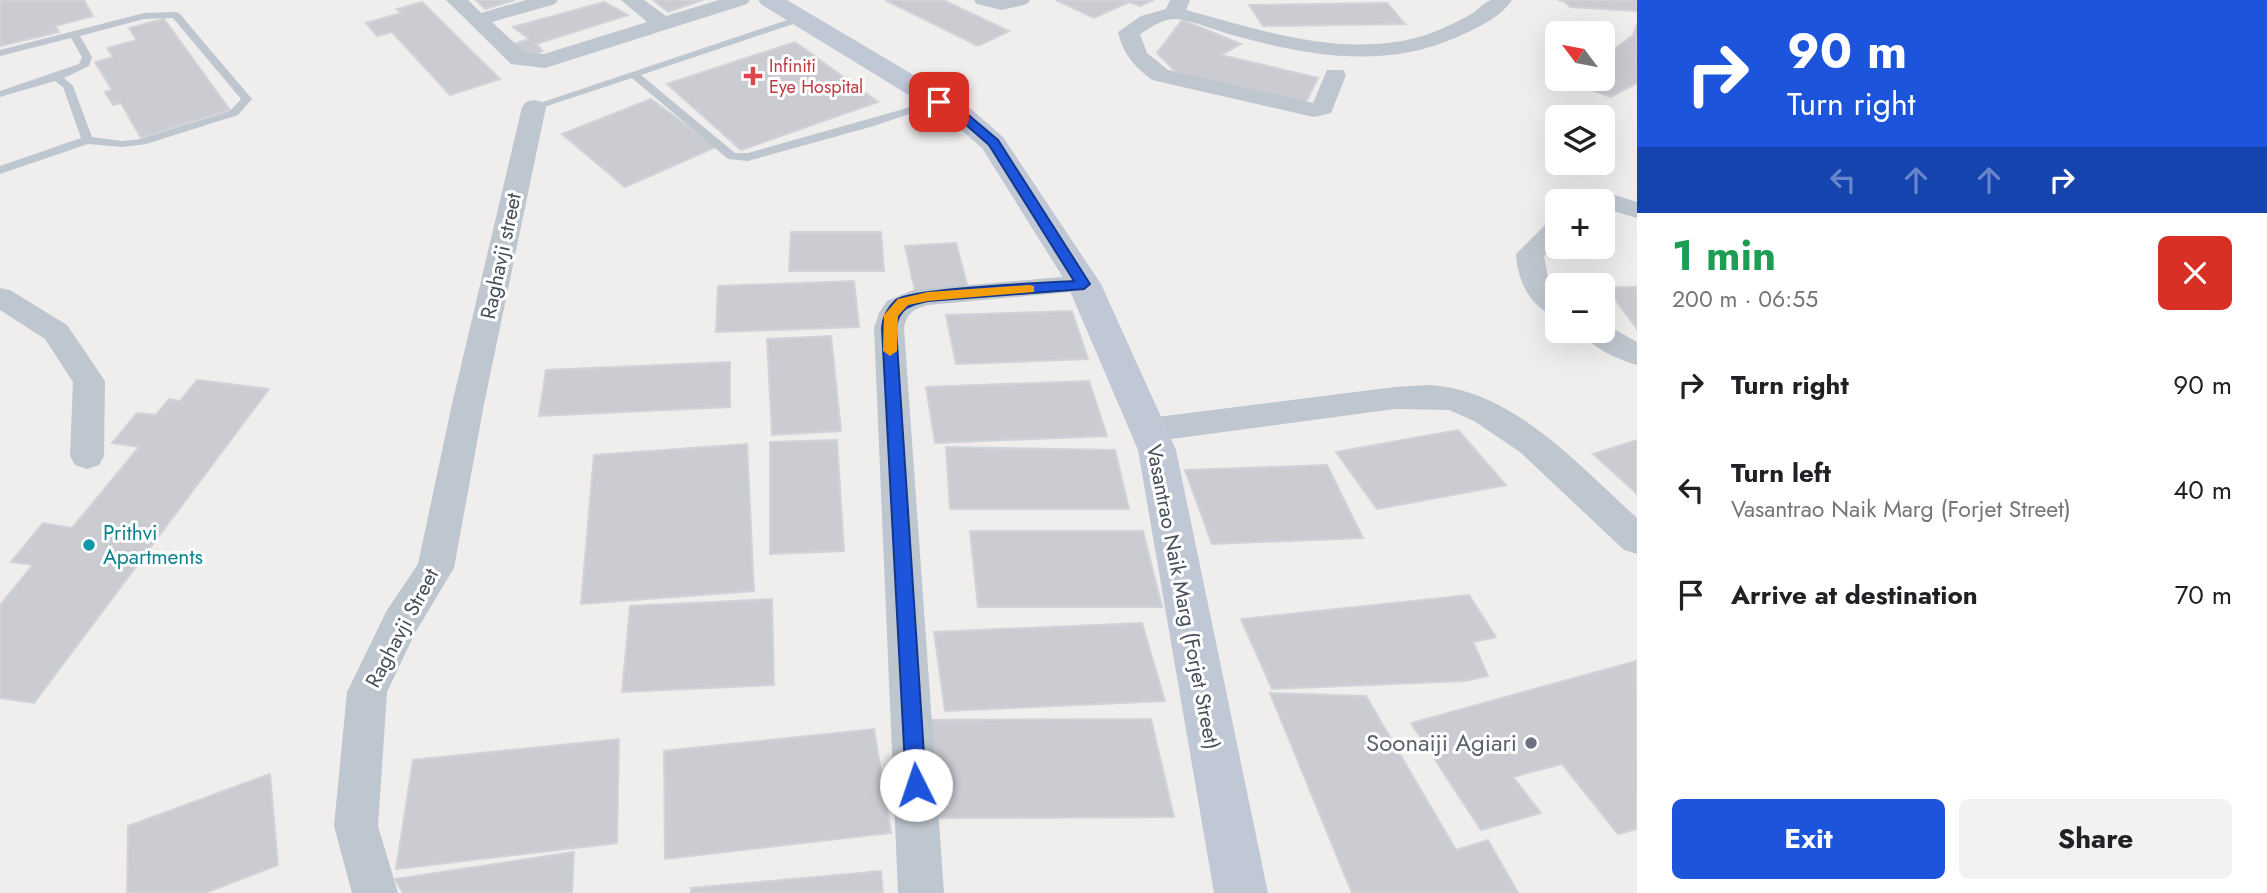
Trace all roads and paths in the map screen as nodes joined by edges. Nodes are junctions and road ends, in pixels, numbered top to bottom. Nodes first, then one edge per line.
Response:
1 (456, 0) edge
2 (548, 0) edge
3 (631, 0) edge
4 (740, 0) edge
5 (770, 0) edge
6 (984, 0) edge
7 (1020, 0) edge
8 (1502, 0) edge
9 (1177, 6) edge
10 (802, 18) junction
11 (478, 20) junction
12 (663, 24) junction
13 (74, 34) junction
14 (0, 52) edge
15 (634, 74) junction
16 (1335, 75) dead end
17 (57, 77) junction
18 (0, 94) edge
19 (939, 102) junction
20 (534, 107) joint
21 (87, 140) junction
22 (0, 170) edge
23 (1615, 203) edge
24 (1637, 210) edge
25 (1545, 240) edge
26 (1084, 284) junction
27 (1545, 296) edge
28 (0, 297) edge
29 (1615, 342) edge
30 (1637, 355) edge
31 (468, 404) joint
32 (1149, 430) junction
33 (87, 456) dead end
34 (1637, 540) edge
35 (375, 893) edge
36 (920, 893) edge
37 (1241, 893) edge

1 - 11 street
2 - 11 street
3 - 12 street
4 - 12 street
5 - 10 street, Vasantrao Naik Marg (Forjet Street)
6 - 7 street
8 - 9 street
9 - 16 street
10 - 15 lane
10 - 19 street, Vasantrao Naik Marg (Forjet Street)
11 - 12 street
13 - 14 lane
13 - 17 lane
13 - 21 lane
15 - 19 lane
15 - 20 lane
17 - 18 lane
17 - 21 lane
19 - 26 street, Vasantrao Naik Marg (Forjet Street)
20 - 31 street, Raghavji street
21 - 22 lane
23 - 24 street
25 - 27 street
26 - 32 street, Vasantrao Naik Marg (Forjet Street)
26 - 36 street
28 - 33 street
29 - 30 street
31 - 35 street, Raghavji Street
32 - 34 street
32 - 37 street, Vasantrao Naik Marg (Forjet Street)

